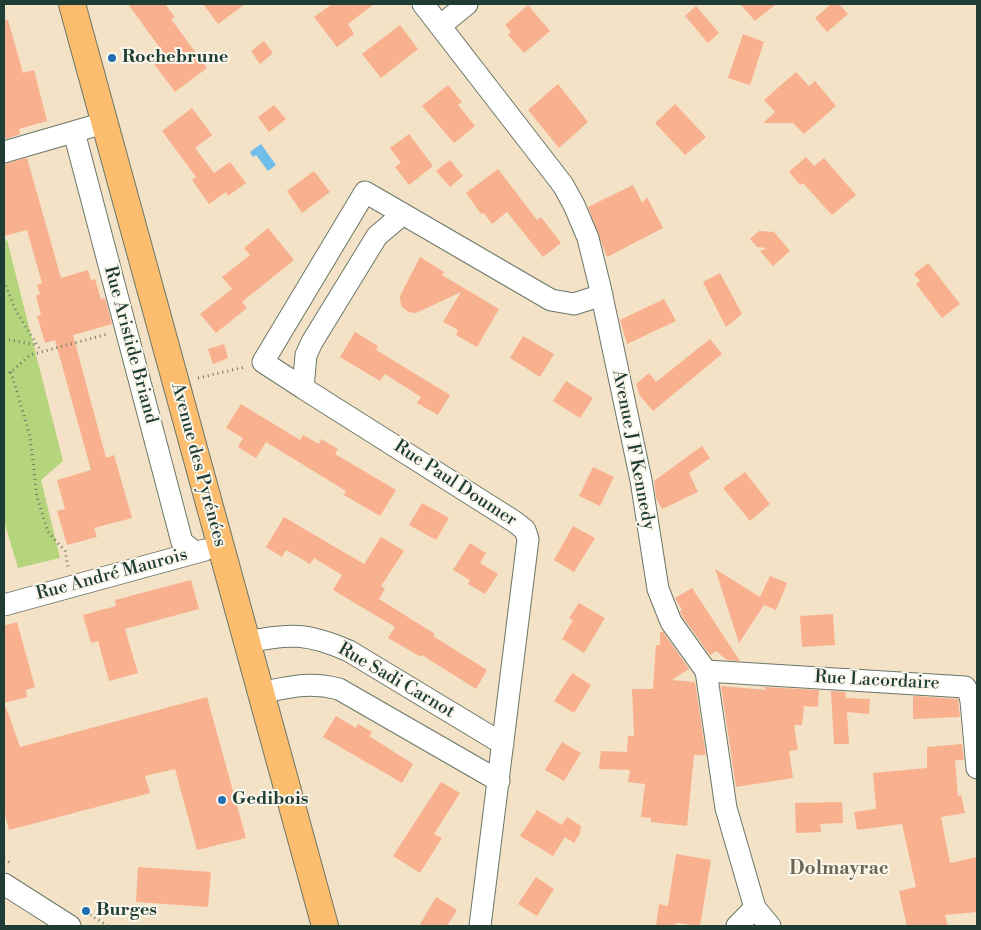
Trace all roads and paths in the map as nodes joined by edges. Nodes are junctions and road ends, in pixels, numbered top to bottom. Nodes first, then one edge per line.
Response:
1 (72, 4) edge
2 (423, 4) edge
3 (467, 4) edge
4 (440, 26) junction
5 (104, 123) junction
6 (74, 132) junction
7 (4, 152) edge
8 (403, 214) junction
9 (4, 281) edge
10 (602, 295) junction
11 (126, 329) junction
12 (4, 339) edge
13 (37, 345) junction
14 (40, 351) junction
15 (263, 362) junction
16 (11, 372) junction
17 (4, 374) edge
18 (175, 383) junction
19 (303, 388) junction
20 (220, 546) junction
21 (195, 552) junction
22 (73, 586) junction
23 (4, 605) edge
24 (246, 642) junction
25 (706, 671) junction
26 (260, 692) junction
27 (973, 692) edge
28 (503, 744) junction
29 (977, 768) edge
30 (499, 781) junction
31 (4, 884) edge
32 (755, 908) junction
33 (70, 926) edge
34 (324, 926) edge
35 (480, 926) edge
36 (737, 926) edge
37 (770, 926) edge

1 - 5 main road, Avenue des Pyrénées
2 - 4 street, Avenue J F Kennedy
3 - 4 street
4 - 10 street, Avenue J F Kennedy
5 - 6 street
5 - 18 main road, Avenue des Pyrénées
6 - 7 street
6 - 11 street, Rue Aristide Briand
8 - 10 street
8 - 15 street
8 - 19 street
9 - 13 path
10 - 25 street, Avenue J F Kennedy
11 - 14 path
11 - 21 street, Rue Aristide Briand
12 - 13 path
13 - 14 path
14 - 16 path
15 - 18 path
15 - 19 street, Rue Paul Doumer
16 - 17 path
16 - 22 path
18 - 20 main road, Avenue des Pyrénées
19 - 28 street, Rue Paul Doumer
20 - 21 street, Rue André Maurois
20 - 24 main road, Avenue des Pyrénées
21 - 22 street, Rue André Maurois
22 - 23 street, Rue André Maurois
24 - 26 main road, Avenue des Pyrénées
24 - 28 street, Rue Sadi Carnot
25 - 27 street, Rue Lacordaire
25 - 32 street, Avenue J F Kennedy
26 - 30 street, Rue Sadi Carnot
26 - 34 main road, Avenue des Pyrénées
27 - 29 street, Rue Lacordaire
28 - 30 street
30 - 35 street
31 - 33 street
32 - 36 street
32 - 37 street

